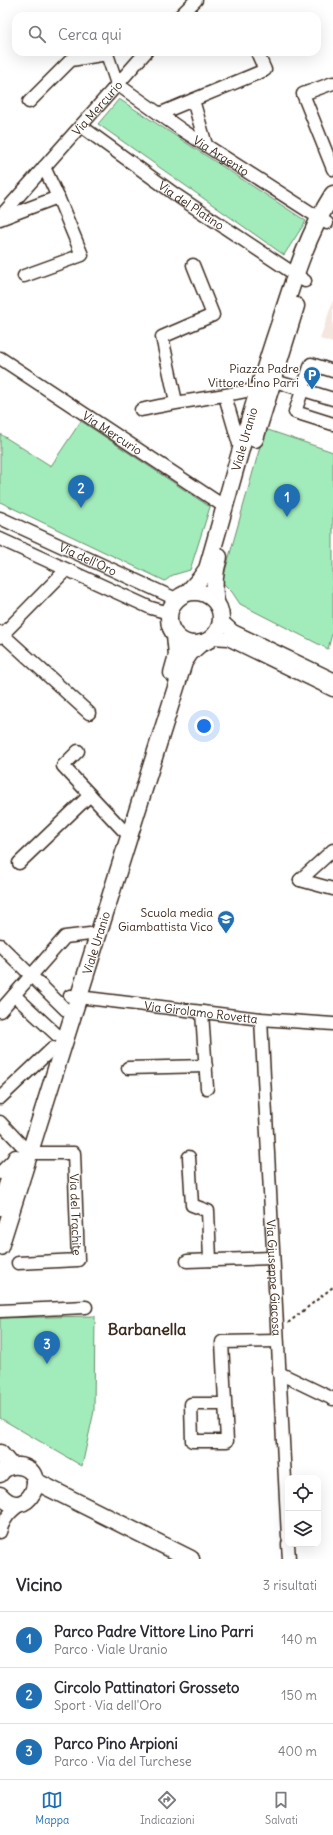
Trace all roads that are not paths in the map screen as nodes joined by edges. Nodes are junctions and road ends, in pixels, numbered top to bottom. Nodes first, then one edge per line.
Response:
1 (196, 0) edge
2 (184, 12) edge
3 (93, 56) edge
4 (109, 56) edge
5 (142, 56) edge
6 (258, 56) edge
7 (333, 83) edge
8 (117, 84) junction
9 (193, 100) junction
10 (30, 102) dead end
11 (159, 114) junction
12 (81, 126) junction
13 (206, 145) junction
14 (44, 167) junction
15 (333, 169) edge
16 (333, 194) edge
17 (58, 197) junction
18 (0, 218) edge
19 (326, 218) edge
20 (193, 265) dead end
21 (24, 276) dead end
22 (300, 279) junction
23 (0, 358) edge
24 (333, 371) edge
25 (264, 382) junction
26 (302, 390) junction
27 (225, 396) junction
28 (333, 399) edge
29 (176, 402) junction
30 (141, 410) dead end
31 (333, 424) edge
32 (241, 452) junction
33 (225, 506) junction
34 (0, 518) edge
35 (0, 539) edge
36 (66, 570) junction
37 (182, 595) junction
38 (216, 602) junction
39 (169, 613) junction
40 (221, 620) junction
41 (1, 635) edge
42 (175, 635) junction
43 (206, 641) junction
44 (333, 679) edge
45 (333, 690) edge
46 (89, 713) dead end
47 (78, 751) dead end
48 (90, 795) junction
49 (123, 830) junction
50 (333, 850) edge
51 (19, 863) dead end
52 (333, 889) edge
53 (90, 934) junction
54 (0, 947) edge
55 (31, 976) junction
56 (14, 996) junction
57 (71, 1001) junction
58 (0, 1011) edge
59 (202, 1012) junction
60 (260, 1019) junction
61 (333, 1024) edge
62 (55, 1042) junction
63 (206, 1066) junction
64 (128, 1068) dead end
65 (207, 1088) dead end
66 (0, 1098) edge
67 (0, 1122) edge
68 (23, 1150) junction
69 (189, 1157) dead end
70 (0, 1173) edge
71 (0, 1207) edge
72 (3, 1226) edge
73 (0, 1247) edge
74 (272, 1258) junction
75 (187, 1260) dead end
76 (210, 1260) junction
77 (18, 1263) dead end
78 (86, 1307) dead end
79 (0, 1311) edge
80 (277, 1337) junction
81 (279, 1373) junction
82 (333, 1399) edge
83 (225, 1404) dead end
84 (0, 1453) edge
85 (6, 1470) edge
86 (35, 1481) junction
87 (0, 1496) edge
88 (25, 1501) junction
89 (75, 1502) junction
90 (287, 1511) edge
91 (0, 1532) edge
92 (288, 1547) edge
93 (191, 1559) edge
94 (289, 1559) edge

1 - 2 street
3 - 10 street
4 - 8 street
5 - 8 street, Via Mercurio
6 - 9 street
7 - 15 street
8 - 11 street, Via Argento
8 - 12 street, Via Mercurio
9 - 11 street
9 - 13 street
11 - 13 street, Via Argento
12 - 14 street, Via Mercurio
12 - 22 street, Via del Platino
13 - 19 street, Via Argento
14 - 17 street
14 - 18 street, Via Mercurio
16 - 19 main road, Viale Uranio
17 - 18 street
17 - 21 street
19 - 22 main road, Viale Uranio
20 - 29 street
22 - 25 main road, Viale Uranio
23 - 33 street, Via Mercurio
24 - 26 street
25 - 26 street
25 - 27 street
25 - 32 main road, Viale Uranio
25 - 38 main road, Viale Uranio
26 - 28 street
26 - 31 street
27 - 29 street
27 - 32 street
29 - 30 street
32 - 33 main road, Viale Uranio
33 - 37 main road, Viale Uranio
34 - 37 street, Via dell'Oro
35 - 36 street, Via dell'Oro
36 - 39 street, Via dell'Oro
36 - 41 street
37 - 38 main road
37 - 39 main road
38 - 40 main road
39 - 42 main road
40 - 43 main road
40 - 44 street
41 - 46 street
42 - 43 main road
42 - 49 main road, Viale Uranio
43 - 45 street
43 - 57 main road, Viale Uranio
47 - 48 street
48 - 49 street
48 - 51 street
49 - 53 main road, Viale Uranio
50 - 52 street
53 - 55 street
53 - 57 main road, Viale Uranio
54 - 55 street
55 - 56 street
55 - 57 street
56 - 58 street
56 - 62 street
57 - 59 street, Via Girolamo Rovetta
57 - 62 main road, Viale Uranio
57 - 68 main road, Viale Uranio
59 - 60 street, Via Girolamo Rovetta
59 - 63 street
60 - 61 street, Via Girolamo Rovetta
60 - 74 street, Via Giuseppe Giacosa
62 - 66 street
62 - 68 main road, Viale Uranio
63 - 64 street
63 - 65 street
67 - 68 street
68 - 70 street
68 - 71 main road, Viale Uranio
68 - 72 main road, Viale Uranio
68 - 77 street, Via del Trachite
69 - 76 street
72 - 73 main road, Viale Uranio
74 - 76 street
74 - 80 street, Via Giuseppe Giacosa
75 - 76 street
78 - 79 street
80 - 81 street, Via Giuseppe Giacosa
80 - 83 street
81 - 82 street
81 - 90 street, Via Giuseppe Giacosa
84 - 85 main road
85 - 86 main road
86 - 88 main road
86 - 89 main road
87 - 88 main road
88 - 89 main road
88 - 91 street
89 - 93 main road
92 - 94 street

